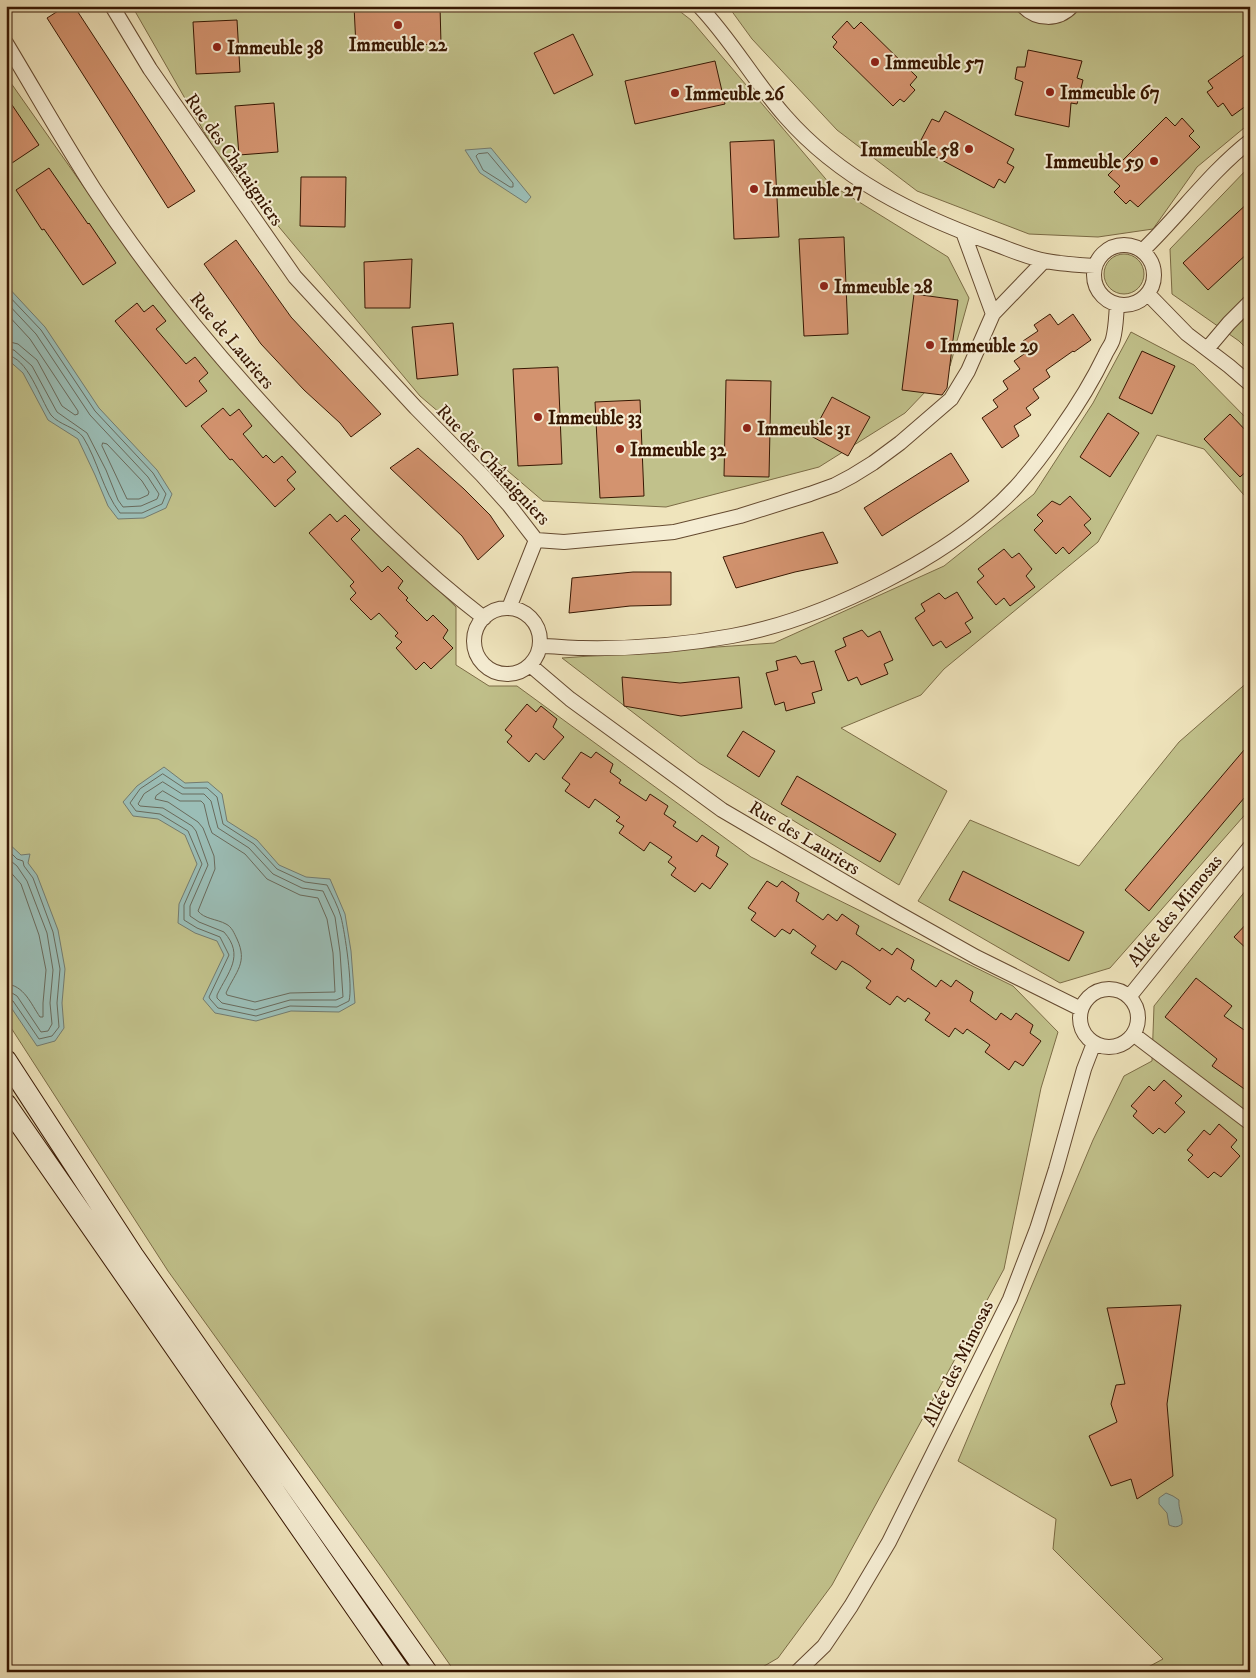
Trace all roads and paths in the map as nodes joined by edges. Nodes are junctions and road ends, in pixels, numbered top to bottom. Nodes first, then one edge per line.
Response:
1 (112, 6) edge
2 (699, 6) edge
3 (1023, 6) edge
4 (1072, 6) edge
5 (6, 43) edge
6 (1250, 141) edge
7 (963, 232) junction
8 (1142, 251) junction
9 (1044, 261) junction
10 (1094, 266) junction
11 (1148, 294) junction
12 (1250, 302) edge
13 (1117, 305) junction
14 (993, 314) junction
15 (1207, 349) junction
16 (1250, 384) edge
17 (536, 540) junction
18 (509, 608) junction
19 (484, 618) junction
20 (540, 646) junction
21 (530, 665) junction
22 (1250, 847) edge
23 (1129, 997) junction
24 (1081, 1009) junction
25 (1133, 1034) junction
26 (1094, 1043) junction
27 (6, 1060) edge
28 (6, 1104) edge
29 (1250, 1123) edge
30 (400, 1672) edge
31 (427, 1672) edge
32 (797, 1672) edge

1 - 17 street, Rue des Châtaigniers
2 - 7 street
3 - 4 street
5 - 19 street, Rue de Lauriers
6 - 8 street
7 - 9 street
7 - 14 street
8 - 10 street
8 - 11 street
9 - 10 street
9 - 14 street
10 - 13 street
11 - 13 street
11 - 15 street
12 - 15 street
13 - 20 street
14 - 17 street, Rue des Châtaigniers
15 - 16 street
17 - 18 street
18 - 19 street
18 - 20 street
19 - 21 street
20 - 21 street
21 - 24 street, Rue des Lauriers
22 - 23 street, Allée des Mimosas
23 - 24 street
23 - 25 street
24 - 26 street
25 - 26 street
25 - 29 street
26 - 32 street, Allée des Mimosas
27 - 31 street
28 - 30 street

